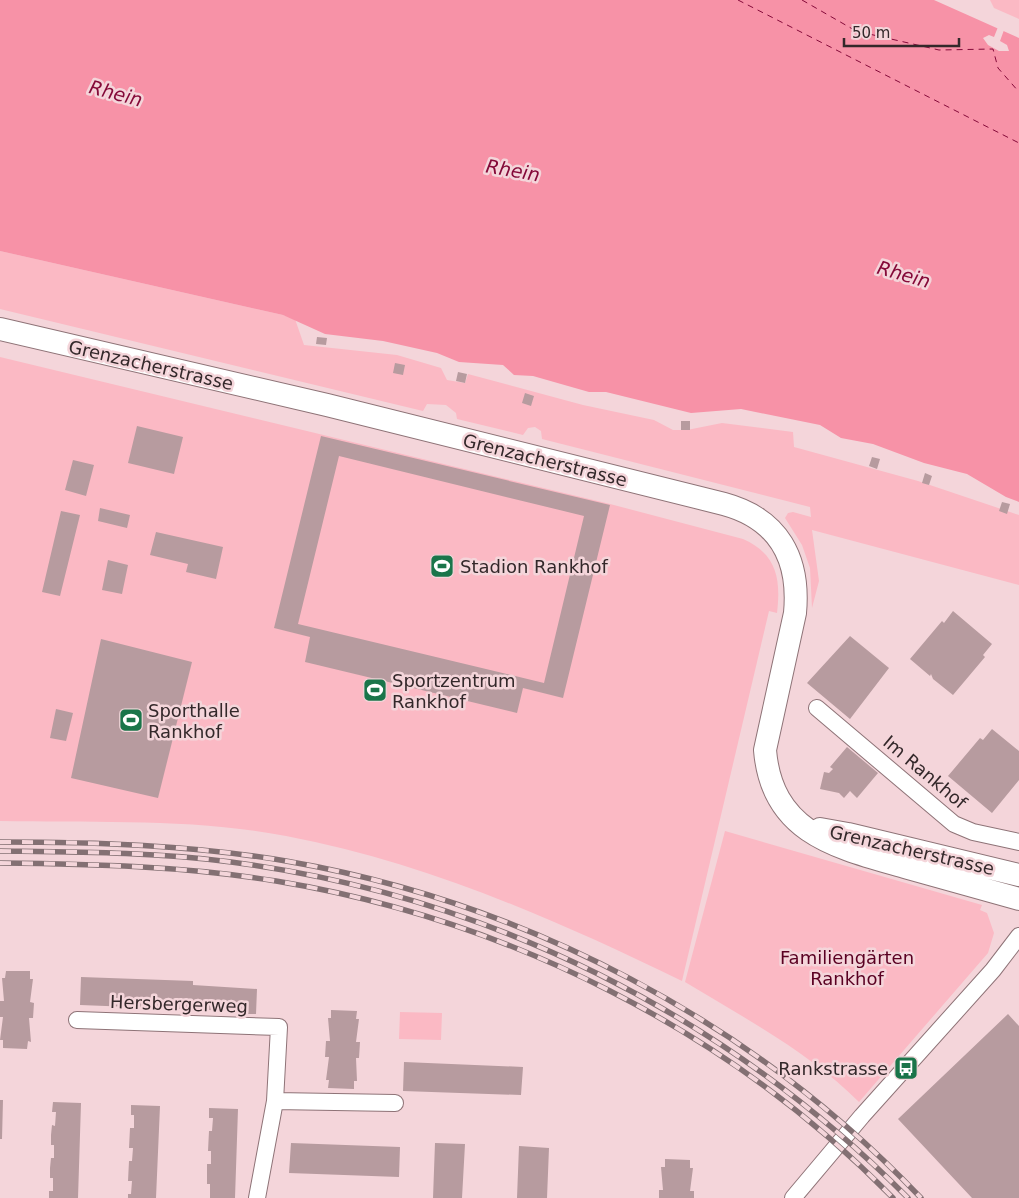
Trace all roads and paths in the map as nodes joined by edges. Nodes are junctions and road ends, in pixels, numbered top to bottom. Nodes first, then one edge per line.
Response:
1 (0, 329) edge
2 (817, 708) dead end
3 (804, 827) junction
4 (1019, 842) edge
5 (1019, 875) edge
6 (1019, 899) edge
7 (1019, 936) edge
8 (76, 1020) dead end
9 (275, 1100) junction
10 (395, 1103) dead end
11 (257, 1198) edge
12 (794, 1198) edge

1 - 3 main road, Grenzacherstrasse
2 - 4 street, Im Rankhof
3 - 5 main road, Grenzacherstrasse
3 - 6 main road, Grenzacherstrasse
7 - 12 street
8 - 9 street, Hersbergerweg
9 - 10 street
9 - 11 street

